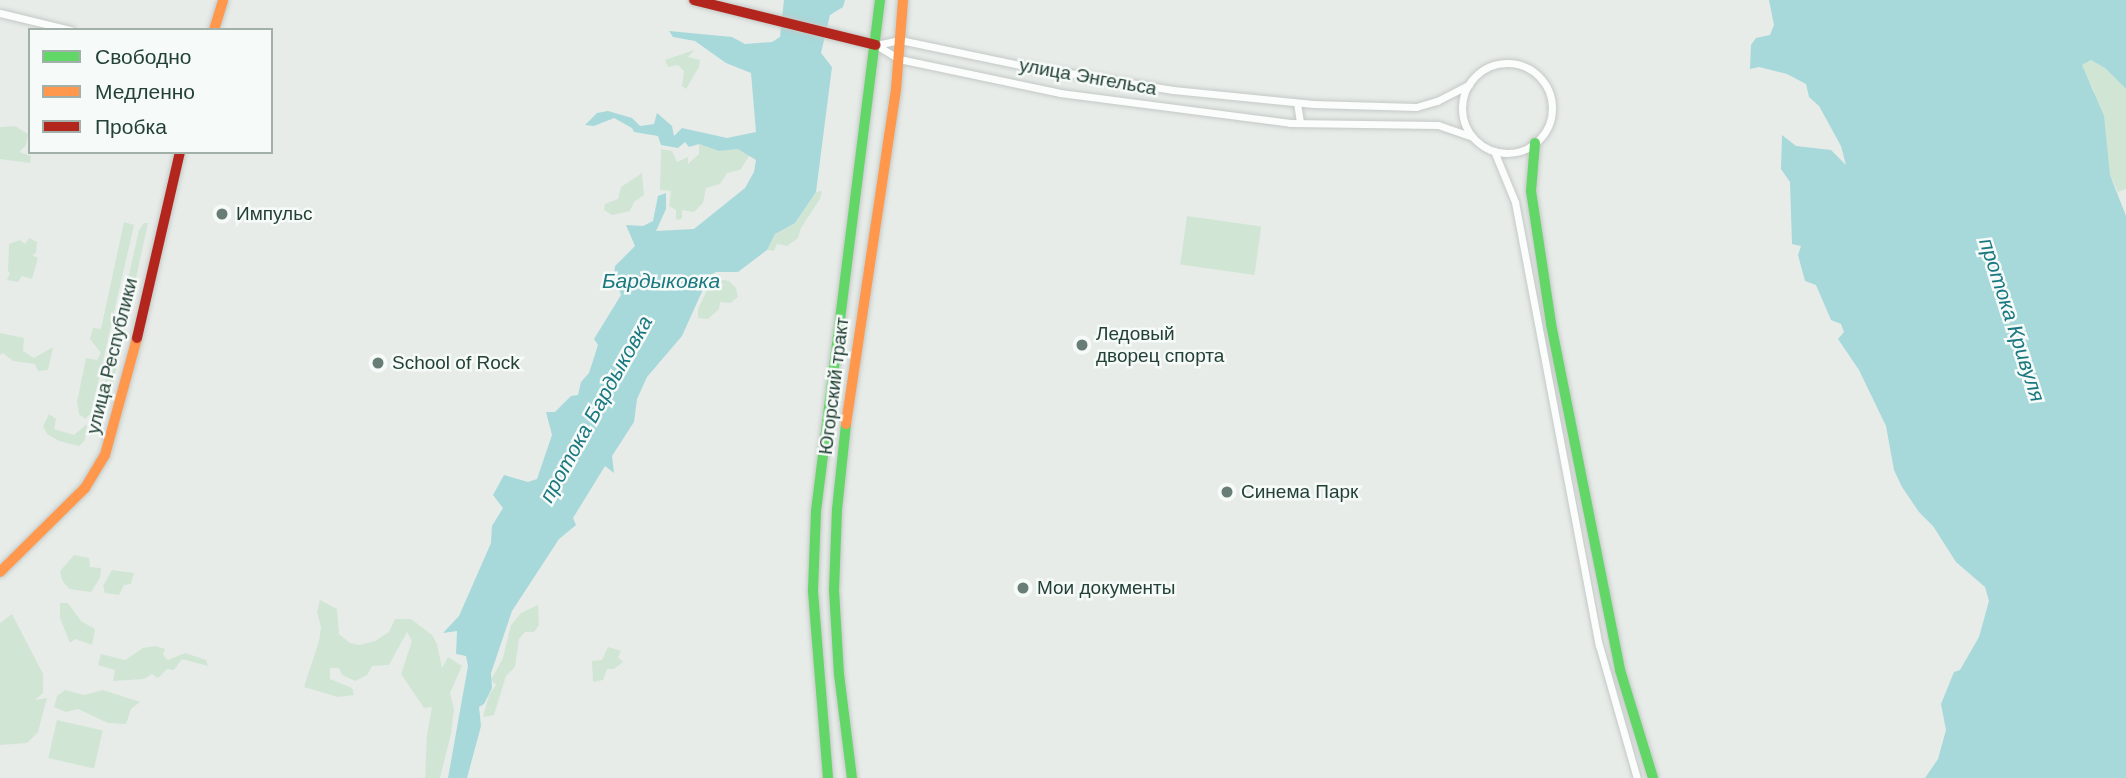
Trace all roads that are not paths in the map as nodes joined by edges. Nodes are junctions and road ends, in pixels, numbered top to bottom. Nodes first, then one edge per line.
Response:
1 (223, 0) edge
2 (694, 0) edge
3 (880, 0) edge
4 (903, 0) edge
5 (0, 13) edge
6 (63, 28) edge
7 (215, 28) edge
8 (900, 40) junction
9 (876, 45) junction
10 (900, 59) junction
11 (1469, 85) junction
12 (1297, 103) junction
13 (1300, 123) junction
14 (1472, 136) junction
15 (1535, 143) junction
16 (1494, 151) junction
17 (180, 154) edge
18 (0, 572) edge
19 (828, 778) edge
20 (852, 778) edge
21 (1637, 778) edge
22 (1654, 778) edge

1 - 7 main road
2 - 9 main road, улица Энгельса
3 - 9 main road, Югорский тракт
4 - 8 main road, Югорский тракт
5 - 6 street
8 - 9 street, улица Энгельса
8 - 10 main road, Югорский тракт
8 - 12 street, улица Энгельса
9 - 10 street, улица Энгельса
9 - 19 main road, Югорский тракт
10 - 13 street, улица Энгельса
10 - 20 main road, Югорский тракт
11 - 12 street, улица Энгельса
11 - 14 street
11 - 15 street
12 - 13 street
13 - 14 street, улица Энгельса
14 - 16 street
15 - 16 street
15 - 22 main road
16 - 21 street
17 - 18 main road, улица Республики

